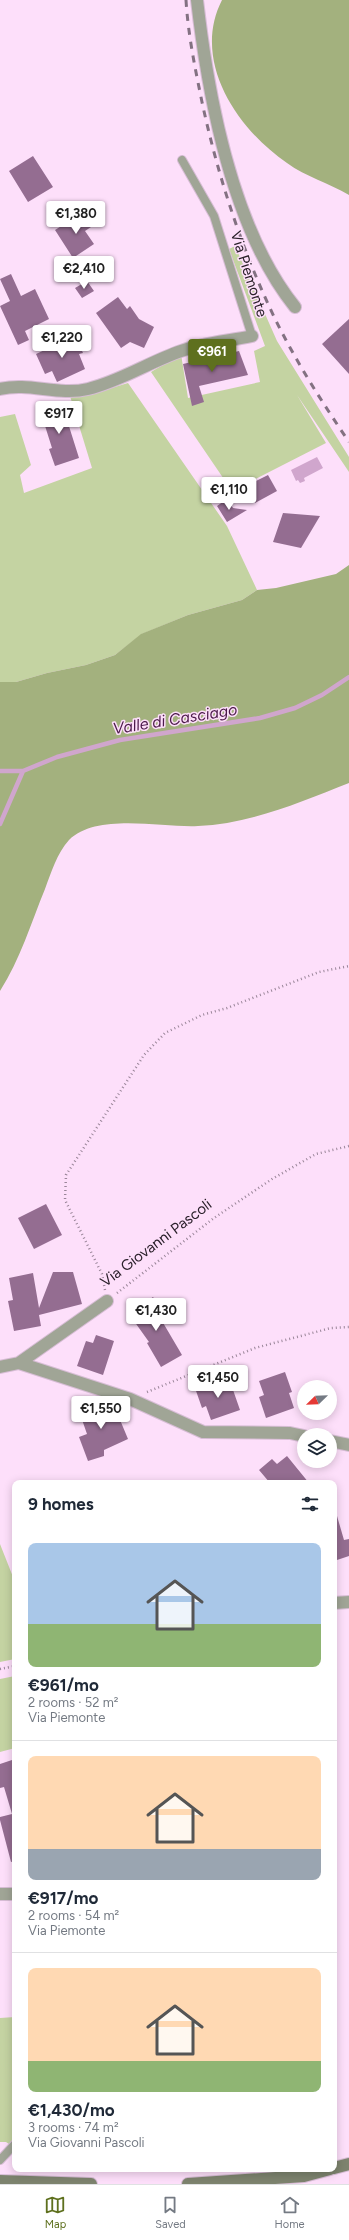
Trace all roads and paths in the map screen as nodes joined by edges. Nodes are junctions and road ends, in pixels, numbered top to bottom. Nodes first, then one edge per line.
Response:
1 (197, 0) edge
2 (182, 160) dead end
3 (295, 307) dead end
4 (252, 336) joint
5 (0, 389) edge
6 (349, 966) edge
7 (349, 1146) edge
8 (107, 1301) junction
9 (349, 1327) edge
10 (19, 1363) junction
11 (0, 1368) edge
12 (130, 1399) junction
13 (297, 1434) edge
14 (337, 1442) edge
15 (349, 1444) edge
16 (349, 1602) edge
17 (337, 1603) edge
18 (12, 1667) edge
19 (0, 1669) edge
20 (0, 1894) edge
21 (12, 1894) edge
22 (12, 2147) edge
23 (0, 2160) edge
24 (349, 2164) edge
25 (337, 2167) edge
26 (319, 2172) edge
27 (0, 2181) edge
28 (91, 2184) edge
29 (188, 2184) edge

1 - 3 street
2 - 4 lane, Via Piemonte
4 - 5 street, Via Piemonte
6 - 8 path
7 - 8 path, Via Giovanni Pascoli
8 - 10 street, Via Giovanni Pascoli
9 - 12 path
10 - 11 street, Via Giovanni Pascoli
10 - 12 street
12 - 13 street
14 - 15 street
16 - 17 street
18 - 19 path
20 - 21 street
22 - 23 lane
24 - 25 street
26 - 29 street
27 - 28 street

